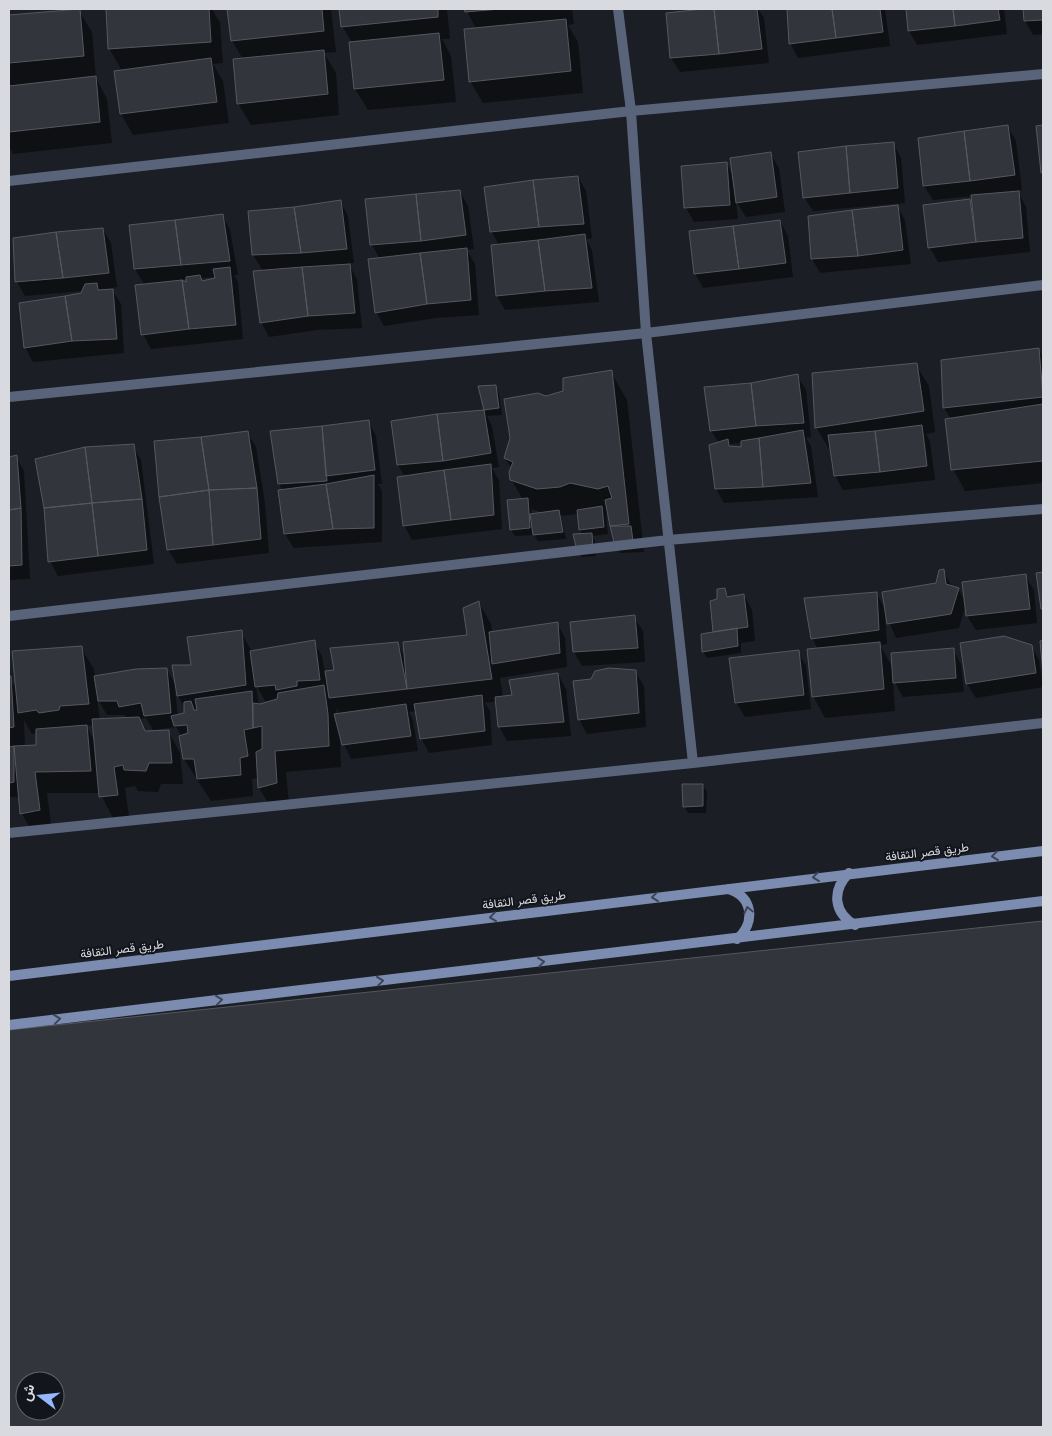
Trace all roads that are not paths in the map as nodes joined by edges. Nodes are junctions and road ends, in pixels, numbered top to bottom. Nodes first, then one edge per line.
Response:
1 (618, 9) edge
2 (1043, 74) edge
3 (631, 111) junction
4 (9, 180) edge
5 (1043, 285) edge
6 (646, 333) junction
7 (9, 397) edge
8 (1043, 509) edge
9 (668, 540) junction
10 (9, 616) edge
11 (1043, 722) edge
12 (693, 763) junction
13 (9, 832) edge
14 (1043, 851) edge
15 (849, 873) junction
16 (726, 888) junction
17 (1043, 901) edge
18 (856, 925) junction
19 (738, 939) junction
20 (9, 976) edge
21 (9, 1025) edge

1 - 3 lane
2 - 3 lane
3 - 4 lane
3 - 6 lane
5 - 6 lane
6 - 7 lane
6 - 9 lane
8 - 9 lane
9 - 10 lane
9 - 12 lane
11 - 12 lane
12 - 13 lane
14 -> 15 street, طريق قصر الثقافة
15 -> 16 street, طريق قصر الثقافة
15 - 18 street
19 -> 16 street
16 -> 20 street, طريق قصر الثقافة
17 - 18 street
18 - 19 street
21 -> 19 street

